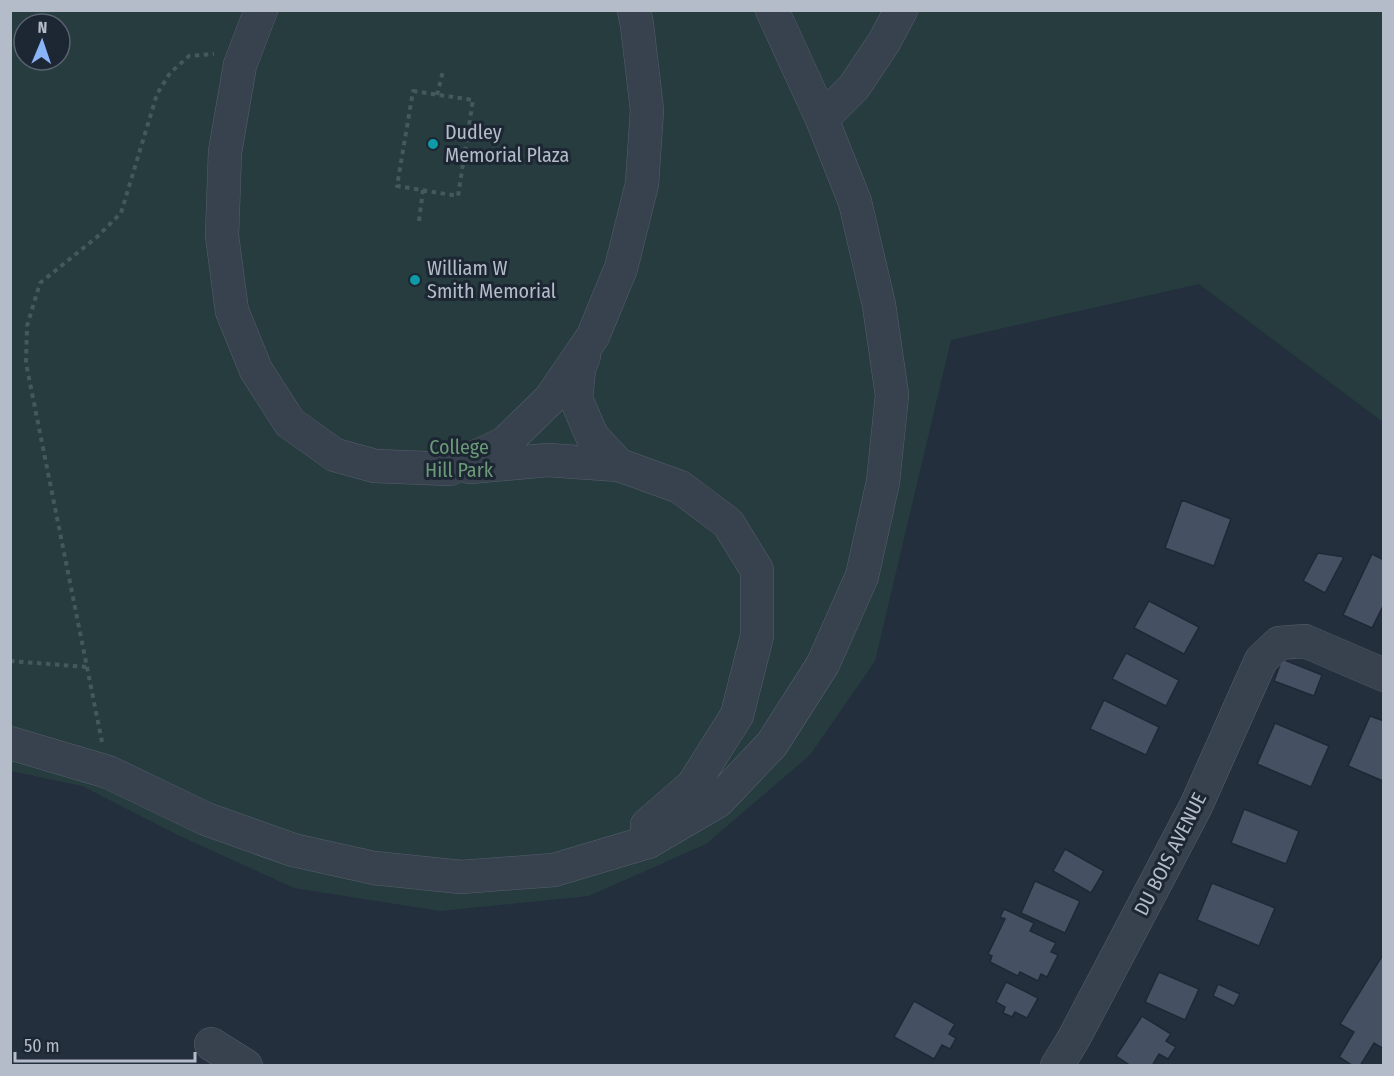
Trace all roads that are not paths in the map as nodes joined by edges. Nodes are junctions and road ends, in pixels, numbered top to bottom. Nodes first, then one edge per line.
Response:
1 (261, 10) edge
2 (634, 10) edge
3 (772, 10) edge
4 (901, 10) edge
5 (822, 119) junction
6 (593, 336) junction
7 (620, 465) junction
8 (450, 469) junction
9 (1383, 675) edge
10 (10, 742) edge
11 (554, 870) junction
12 (211, 1044) dead end
13 (246, 1065) edge
14 (1057, 1065) edge

1 - 8 street
2 - 6 street
3 - 5 street
4 - 5 street
5 - 11 street
6 - 7 street
6 - 8 street
7 - 8 street
7 - 11 street
9 - 14 street, DU BOIS AVENUE
10 - 11 street
12 - 13 street

